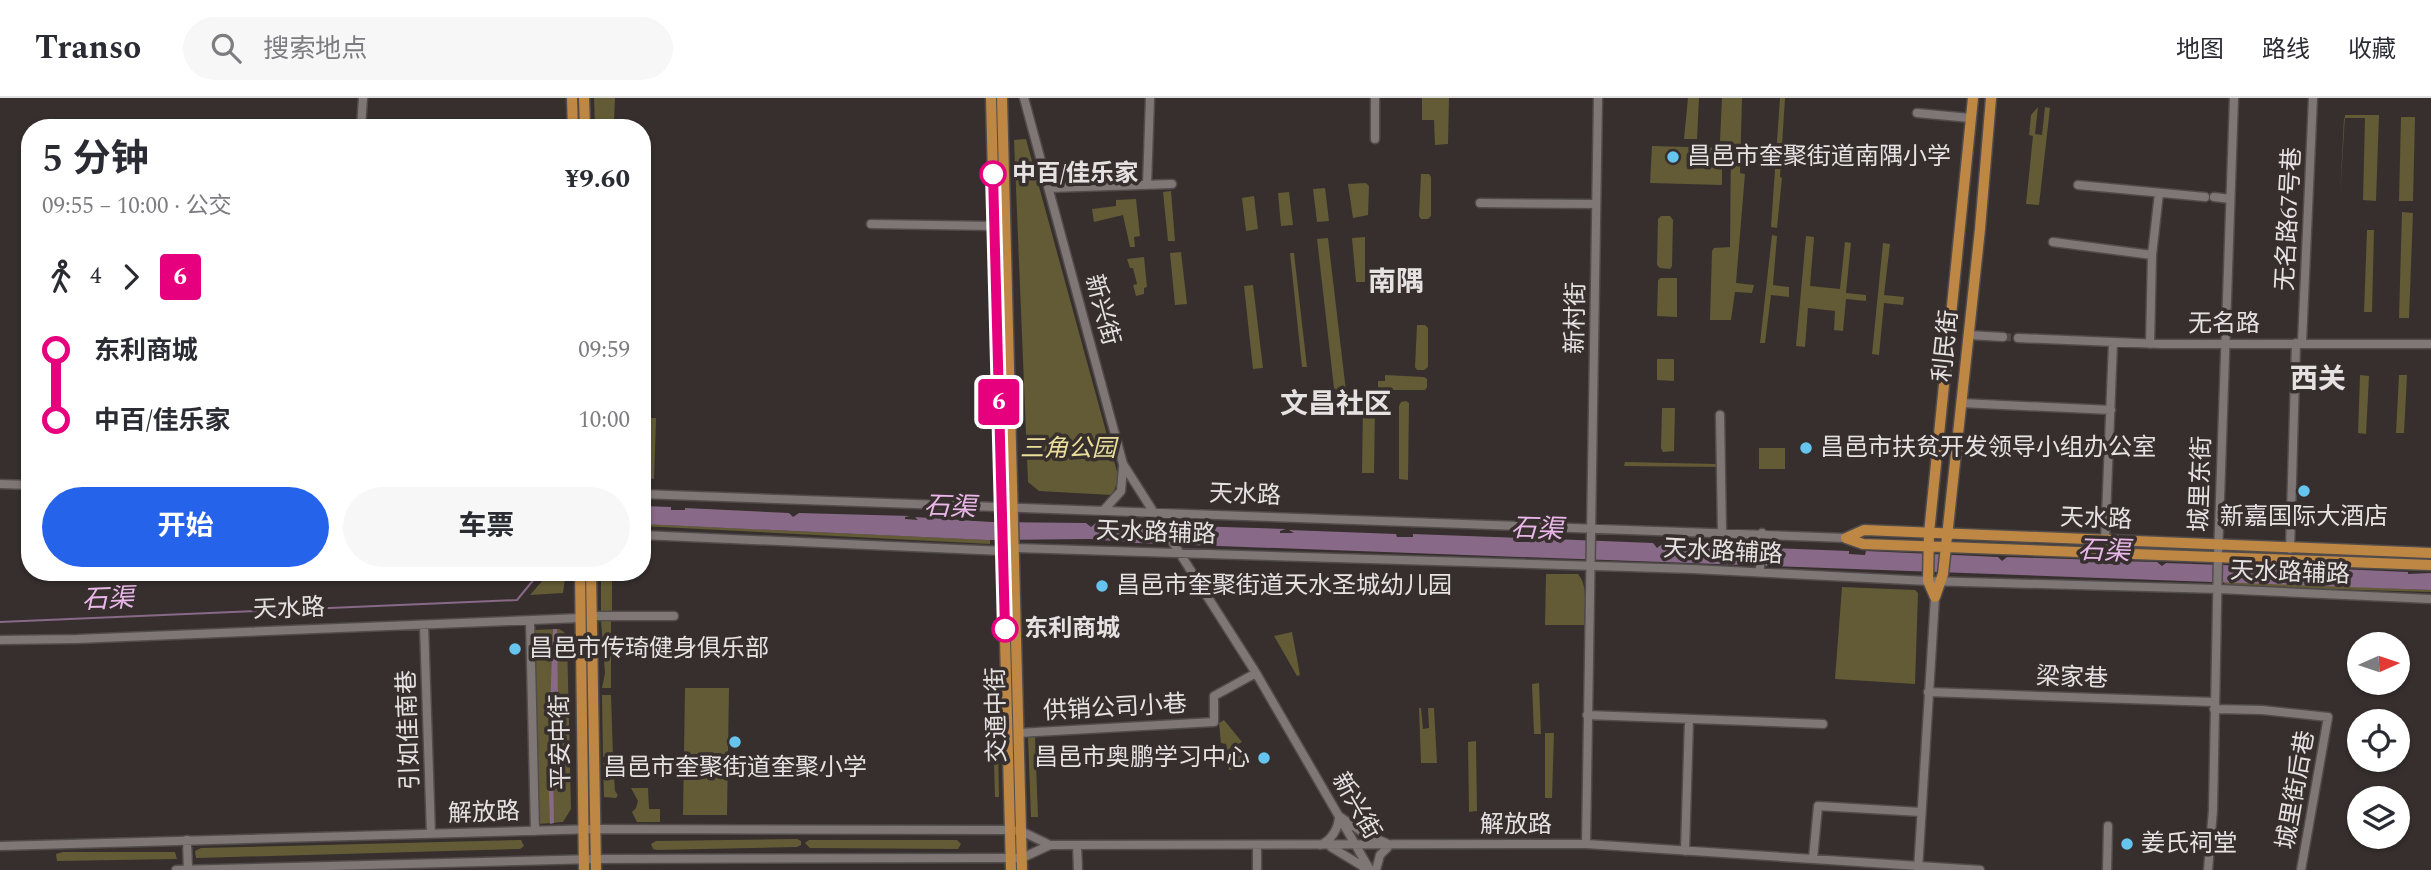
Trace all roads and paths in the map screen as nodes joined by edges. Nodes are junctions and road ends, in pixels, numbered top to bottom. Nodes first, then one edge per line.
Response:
1 (363, 98) edge
2 (572, 98) edge
3 (584, 98) edge
4 (991, 98) edge
5 (1002, 98) edge
6 (1024, 98) edge
7 (1150, 98) edge
8 (1376, 98) edge
9 (1598, 98) edge
10 (1973, 98) edge
11 (1991, 98) edge
12 (2234, 98) edge
13 (2313, 98) edge
14 (1917, 113) dead end
15 (1970, 118) junction
16 (362, 119) edge
17 (573, 119) edge
18 (584, 119) edge
19 (1375, 139) dead end
20 (1172, 184) dead end
21 (1147, 185) junction
22 (2078, 185) dead end
23 (1049, 188) junction
24 (2159, 192) junction
25 (2230, 199) junction
26 (1480, 202) dead end
27 (1597, 204) junction
28 (871, 224) dead end
29 (994, 226) junction
30 (2053, 242) dead end
31 (2152, 255) junction
32 (1969, 335) junction
33 (2003, 337) tunnel mouth
34 (2018, 338) tunnel mouth
35 (2113, 343) junction
36 (2299, 343) junction
37 (2150, 344) junction
38 (2225, 344) junction
39 (2431, 344) edge
40 (1961, 403) junction
41 (2111, 410) junction
42 (1720, 415) dead end
43 (1123, 464) junction
44 (0, 484) edge
45 (21, 485) edge
46 (651, 494) edge
47 (1007, 505) junction
48 (1104, 510) junction
49 (1154, 513) junction
50 (1592, 528) junction
51 (1721, 532) junction
52 (1762, 533) junction
53 (1929, 533) junction
54 (1946, 534) junction
55 (651, 535) edge
56 (1846, 538) junction
57 (2105, 541) junction
58 (1008, 545) junction
59 (1929, 549) junction
60 (2290, 549) junction
61 (1178, 550) junction
62 (1944, 551) junction
63 (2431, 553) edge
64 (1205, 554) junction
65 (2218, 555) junction
66 (1591, 564) junction
67 (2431, 565) edge
68 (1760, 568) dead end
69 (1195, 576) junction
70 (1928, 578) junction
71 (1942, 578) junction
72 (580, 581) edge
73 (591, 581) edge
74 (2218, 585) junction
75 (1935, 597) junction
76 (2431, 599) edge
77 (592, 616) junction
78 (674, 616) dead end
79 (580, 618) junction
80 (530, 621) junction
81 (424, 625) junction
82 (0, 640) edge
83 (1256, 673) junction
84 (1928, 692) junction
85 (2214, 705) junction
86 (1587, 715) junction
87 (2328, 717) joint
88 (1689, 720) junction
89 (1823, 724) dead end
90 (1018, 733) junction
91 (1921, 812) junction
92 (1339, 816) junction
93 (2108, 826) dead end
94 (595, 829) junction
95 (584, 830) junction
96 (535, 831) junction
97 (1015, 831) junction
98 (431, 834) junction
99 (187, 840) junction
100 (1586, 844) junction
101 (1050, 845) junction
102 (1077, 845) junction
103 (1257, 845) junction
104 (1324, 845) junction
105 (1356, 845) junction
106 (1392, 845) junction
107 (0, 846) edge
108 (1685, 850) junction
109 (1016, 858) junction
110 (596, 859) junction
111 (1813, 859) junction
112 (536, 860) junction
113 (584, 865) edge
114 (495, 866) edge
115 (1918, 868) edge
116 (176, 870) edge
117 (188, 870) edge
118 (537, 870) edge
119 (596, 870) edge
120 (1011, 870) edge
121 (1022, 870) edge
122 (1078, 870) edge
123 (1258, 870) edge
124 (1369, 870) edge
125 (1376, 870) edge
126 (1980, 870) edge
127 (2107, 870) edge
128 (2208, 870) edge
129 (2301, 870) edge

1 - 16 street
2 - 17 main road
3 - 18 main road
4 - 29 main road, 交通中街
5 - 47 main road, 交通中街
6 - 23 street, 新兴街
7 - 21 street
8 - 19 street
9 - 27 street, 新村街
10 - 15 main road, 利民街
11 - 32 main road, 利民街
12 - 25 street, 城里东街
13 - 36 street, 无名路67号巷
14 - 15 street
15 - 53 main road, 利民街
20 - 21 street
21 - 23 street
22 - 24 street
23 - 43 street, 新兴街
24 - 25 street
24 - 31 street
25 - 38 street, 城里东街
26 - 27 street
27 - 50 street, 新村街
28 - 29 street
29 - 47 main road, 交通中街
30 - 31 street
31 - 37 street
32 - 33 street
32 - 40 main road, 利民街
34 - 35 street, 无名路
35 - 37 street, 无名路
35 - 41 street
36 - 38 street, 无名路
36 - 39 street, 无名路
36 - 60 street, 无名路67号巷
37 - 38 street, 无名路
38 - 65 street, 城里东街
40 - 41 street
40 - 54 main road, 利民街
41 - 57 street
42 - 51 street
43 - 48 street
43 - 49 street, 新兴街
44 - 45 street
46 - 47 street, 天水路
47 - 48 street, 天水路
47 - 58 main road, 交通中街
48 - 49 street, 天水路
49 - 50 street, 天水路
49 - 61 street, 新兴街
50 - 51 street, 天水路
50 - 66 street, 新村街
51 - 52 street, 天水路
52 - 56 street, 天水路
52 - 68 street
53 - 54 main road, 天水路
53 - 56 main road, 天水路
53 - 59 main road, 利民街
54 - 57 main road, 天水路
54 - 62 main road, 利民街
55 - 58 street, 天水路辅路
56 - 59 main road, 天水路
57 - 65 main road, 天水路
58 - 61 street, 天水路辅路
58 - 90 main road, 交通中街
58 - 97 main road, 交通中街
59 - 62 main road, 天水路
59 - 70 main road, 利民街
60 - 63 main road, 天水路
60 - 65 main road, 天水路
61 - 64 street, 天水路辅路
61 - 69 street, 新兴街
62 - 65 main road, 天水路
62 - 71 main road, 利民街
64 - 66 street, 天水路辅路
64 - 69 street
65 - 67 main road, 天水路
65 - 74 street, 城里东街
66 - 70 street, 天水路辅路
66 - 86 street
69 - 83 street, 新兴街
70 - 71 street, 天水路辅路
70 - 75 main road, 利民街
71 - 74 street, 天水路辅路
71 - 75 main road, 利民街
72 - 79 main road, 平安中街
73 - 77 main road, 平安中街
74 - 76 street, 天水路辅路
74 - 85 street, 城里东街
75 - 84 street, 利民街
77 - 78 street
77 - 94 main road, 平安中街
79 - 80 street, 天水路
79 - 95 main road, 平安中街
80 - 81 street, 天水路
80 - 96 street
81 - 82 street, 天水路
81 - 98 street, 引如佳南巷
83 - 90 street, 供销公司小巷
83 - 92 street, 新兴街
84 - 85 street, 梁家巷
84 - 91 street, 利民街
85 - 87 street, 梁家巷
85 - 128 street, 城里东街
86 - 88 street
86 - 100 street
87 - 129 street, 城里街后巷
88 - 89 street
88 - 108 street
90 - 97 main road, 交通中街
91 - 111 street
91 - 115 street, 利民街
92 - 104 street
92 - 105 street, 新兴街
92 - 106 street
93 - 127 street
94 - 95 street, 解放路
94 - 97 street, 解放路
94 - 110 main road, 平安中街
95 - 96 street, 解放路
95 - 113 main road, 平安中街
96 - 98 street, 解放路
97 - 101 street, 解放路
97 - 109 main road, 交通中街
98 - 99 street, 解放路
99 - 107 street, 解放路
99 - 117 street
100 - 106 street, 解放路
100 - 108 street, 解放路
101 - 102 street, 解放路
101 - 109 street, 解放路
102 - 103 street, 解放路
102 - 122 street
103 - 104 street, 解放路
103 - 123 street
104 - 105 street, 解放路
104 - 124 street
105 - 106 street, 解放路
105 - 124 street, 新兴街
106 - 125 street
108 - 111 street, 解放路
109 - 110 street, 解放路
109 - 120 main road, 交通中街
109 - 121 main road, 交通中街
110 - 113 street, 解放路
110 - 119 main road, 平安中街
111 - 115 street, 解放路
112 - 113 street, 解放路
112 - 114 street, 解放路
112 - 118 street
114 - 117 street, 解放路
115 - 126 street, 解放路
116 - 117 street, 解放路

